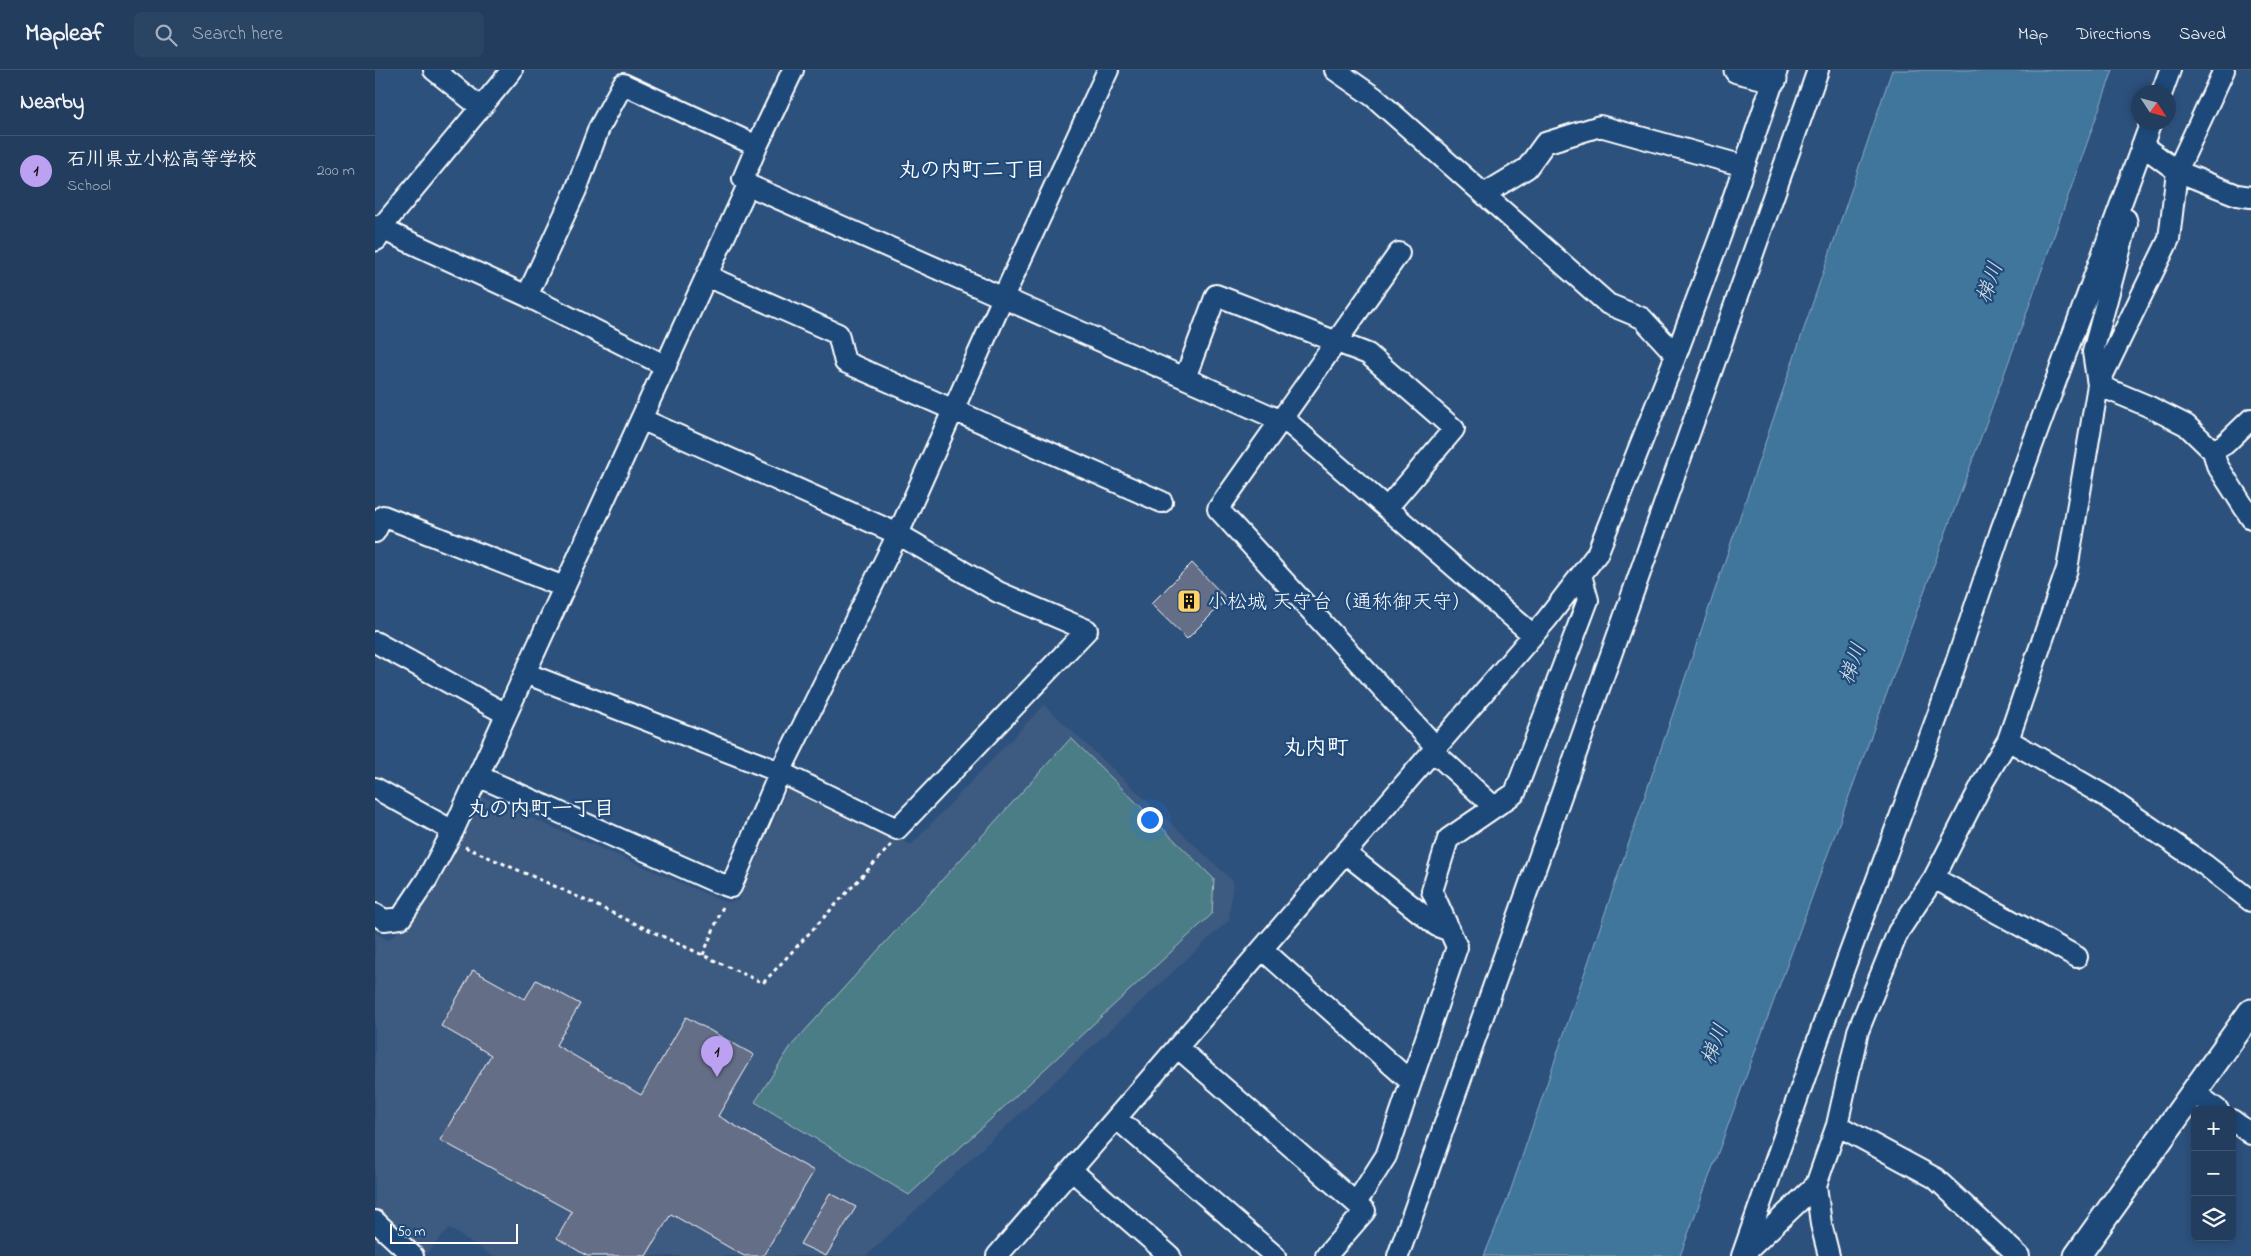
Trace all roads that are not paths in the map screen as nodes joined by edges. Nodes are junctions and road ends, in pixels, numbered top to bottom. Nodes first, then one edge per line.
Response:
1 (434, 70) edge
2 (513, 70) edge
3 (793, 70) edge
4 (1108, 70) edge
5 (1335, 70) edge
6 (1737, 70) edge
7 (1818, 70) edge
8 (2170, 70) edge
9 (2224, 70) edge
10 (1776, 74) edge
11 (2165, 85) edge
12 (480, 107) junction
13 (2148, 130) edge
14 (2142, 145) junction
15 (757, 146) junction
16 (1744, 166) junction
17 (2177, 171) junction
18 (748, 184) junction
19 (1484, 194) junction
20 (2124, 197) junction
21 (2251, 197) edge
22 (377, 231) edge
23 (1399, 253) dead end
24 (707, 276) junction
25 (527, 296) junction
26 (1003, 298) junction
27 (1336, 341) junction
28 (1677, 355) junction
29 (666, 366) junction
30 (1185, 378) junction
31 (2098, 386) junction
32 (953, 410) junction
33 (641, 419) junction
34 (2251, 419) edge
35 (1281, 420) junction
36 (2213, 451) junction
37 (1162, 502) dead end
38 (1387, 508) junction
39 (2251, 518) edge
40 (375, 532) edge
41 (897, 534) junction
42 (1581, 575) junction
43 (564, 587) junction
44 (1533, 635) junction
45 (375, 642) edge
46 (525, 673) junction
47 (506, 714) junction
48 (2008, 740) junction
49 (1434, 749) junction
50 (780, 772) junction
51 (478, 776) junction
52 (375, 788) edge
53 (1494, 807) junction
54 (450, 836) junction
55 (1345, 853) junction
56 (1934, 878) junction
57 (2251, 901) edge
58 (375, 914) edge
59 (1450, 931) junction
60 (1262, 949) junction
61 (2077, 957) dead end
62 (2251, 1012) edge
63 (1177, 1047) junction
64 (1411, 1082) junction
65 (2193, 1092) junction
66 (2212, 1106) edge
67 (1116, 1118) junction
68 (2236, 1123) edge
69 (1837, 1125) junction
70 (2251, 1134) edge
71 (1071, 1170) junction
72 (1816, 1185) junction
73 (1356, 1203) junction
74 (375, 1221) edge
75 (413, 1256) edge
76 (997, 1256) edge
77 (1169, 1256) edge
78 (1275, 1256) edge
79 (1327, 1256) edge
80 (1398, 1256) edge
81 (1742, 1256) edge
82 (1829, 1256) edge
83 (2019, 1256) edge
84 (2077, 1256) edge

1 - 12 street
2 - 12 street
3 - 15 street
4 - 26 street
5 - 19 street
6 - 10 street
7 - 80 street
8 - 11 street
9 - 17 street
10 - 16 street
12 - 22 street
13 - 14 street
14 - 17 street
14 - 20 street
15 - 18 street
15 - 25 street
16 - 19 street
16 - 28 street
17 - 21 street
17 - 31 street
18 - 24 street
18 - 26 street
19 - 28 street
20 - 31 street
20 - 81 street
22 - 25 street
23 - 27 street
24 - 29 street
24 - 32 street
25 - 29 street
26 - 30 street
26 - 32 street
27 - 30 street
27 - 35 street
27 - 38 street
28 - 42 street
29 - 33 street
30 - 35 street
31 - 36 street
31 - 48 street
32 - 37 street
32 - 41 street
33 - 41 street
33 - 43 street
34 - 36 street
35 - 38 street
35 - 49 street
36 - 39 street
38 - 44 street
40 - 43 street
41 - 50 street
41 - 50 street
42 - 44 street
42 - 53 street
43 - 46 street
44 - 49 street
45 - 47 street
46 - 47 street
46 - 50 street
47 - 51 street
48 - 56 street
48 - 57 street
49 - 53 street
49 - 55 street
50 - 51 street
51 - 54 street
52 - 54 street
53 - 59 street
54 - 58 street
55 - 59 street
55 - 60 street
56 - 61 street
56 - 69 street
59 - 64 street
60 - 63 street
60 - 64 street
62 - 65 street
63 - 67 street
63 - 73 street
64 - 73 street
65 - 66 street
65 - 84 street
67 - 71 street
67 - 78 street
68 - 70 street
69 - 72 street
69 - 83 street
71 - 76 street
71 - 77 street
72 - 81 street
72 - 82 street
73 - 79 street
74 - 75 street

